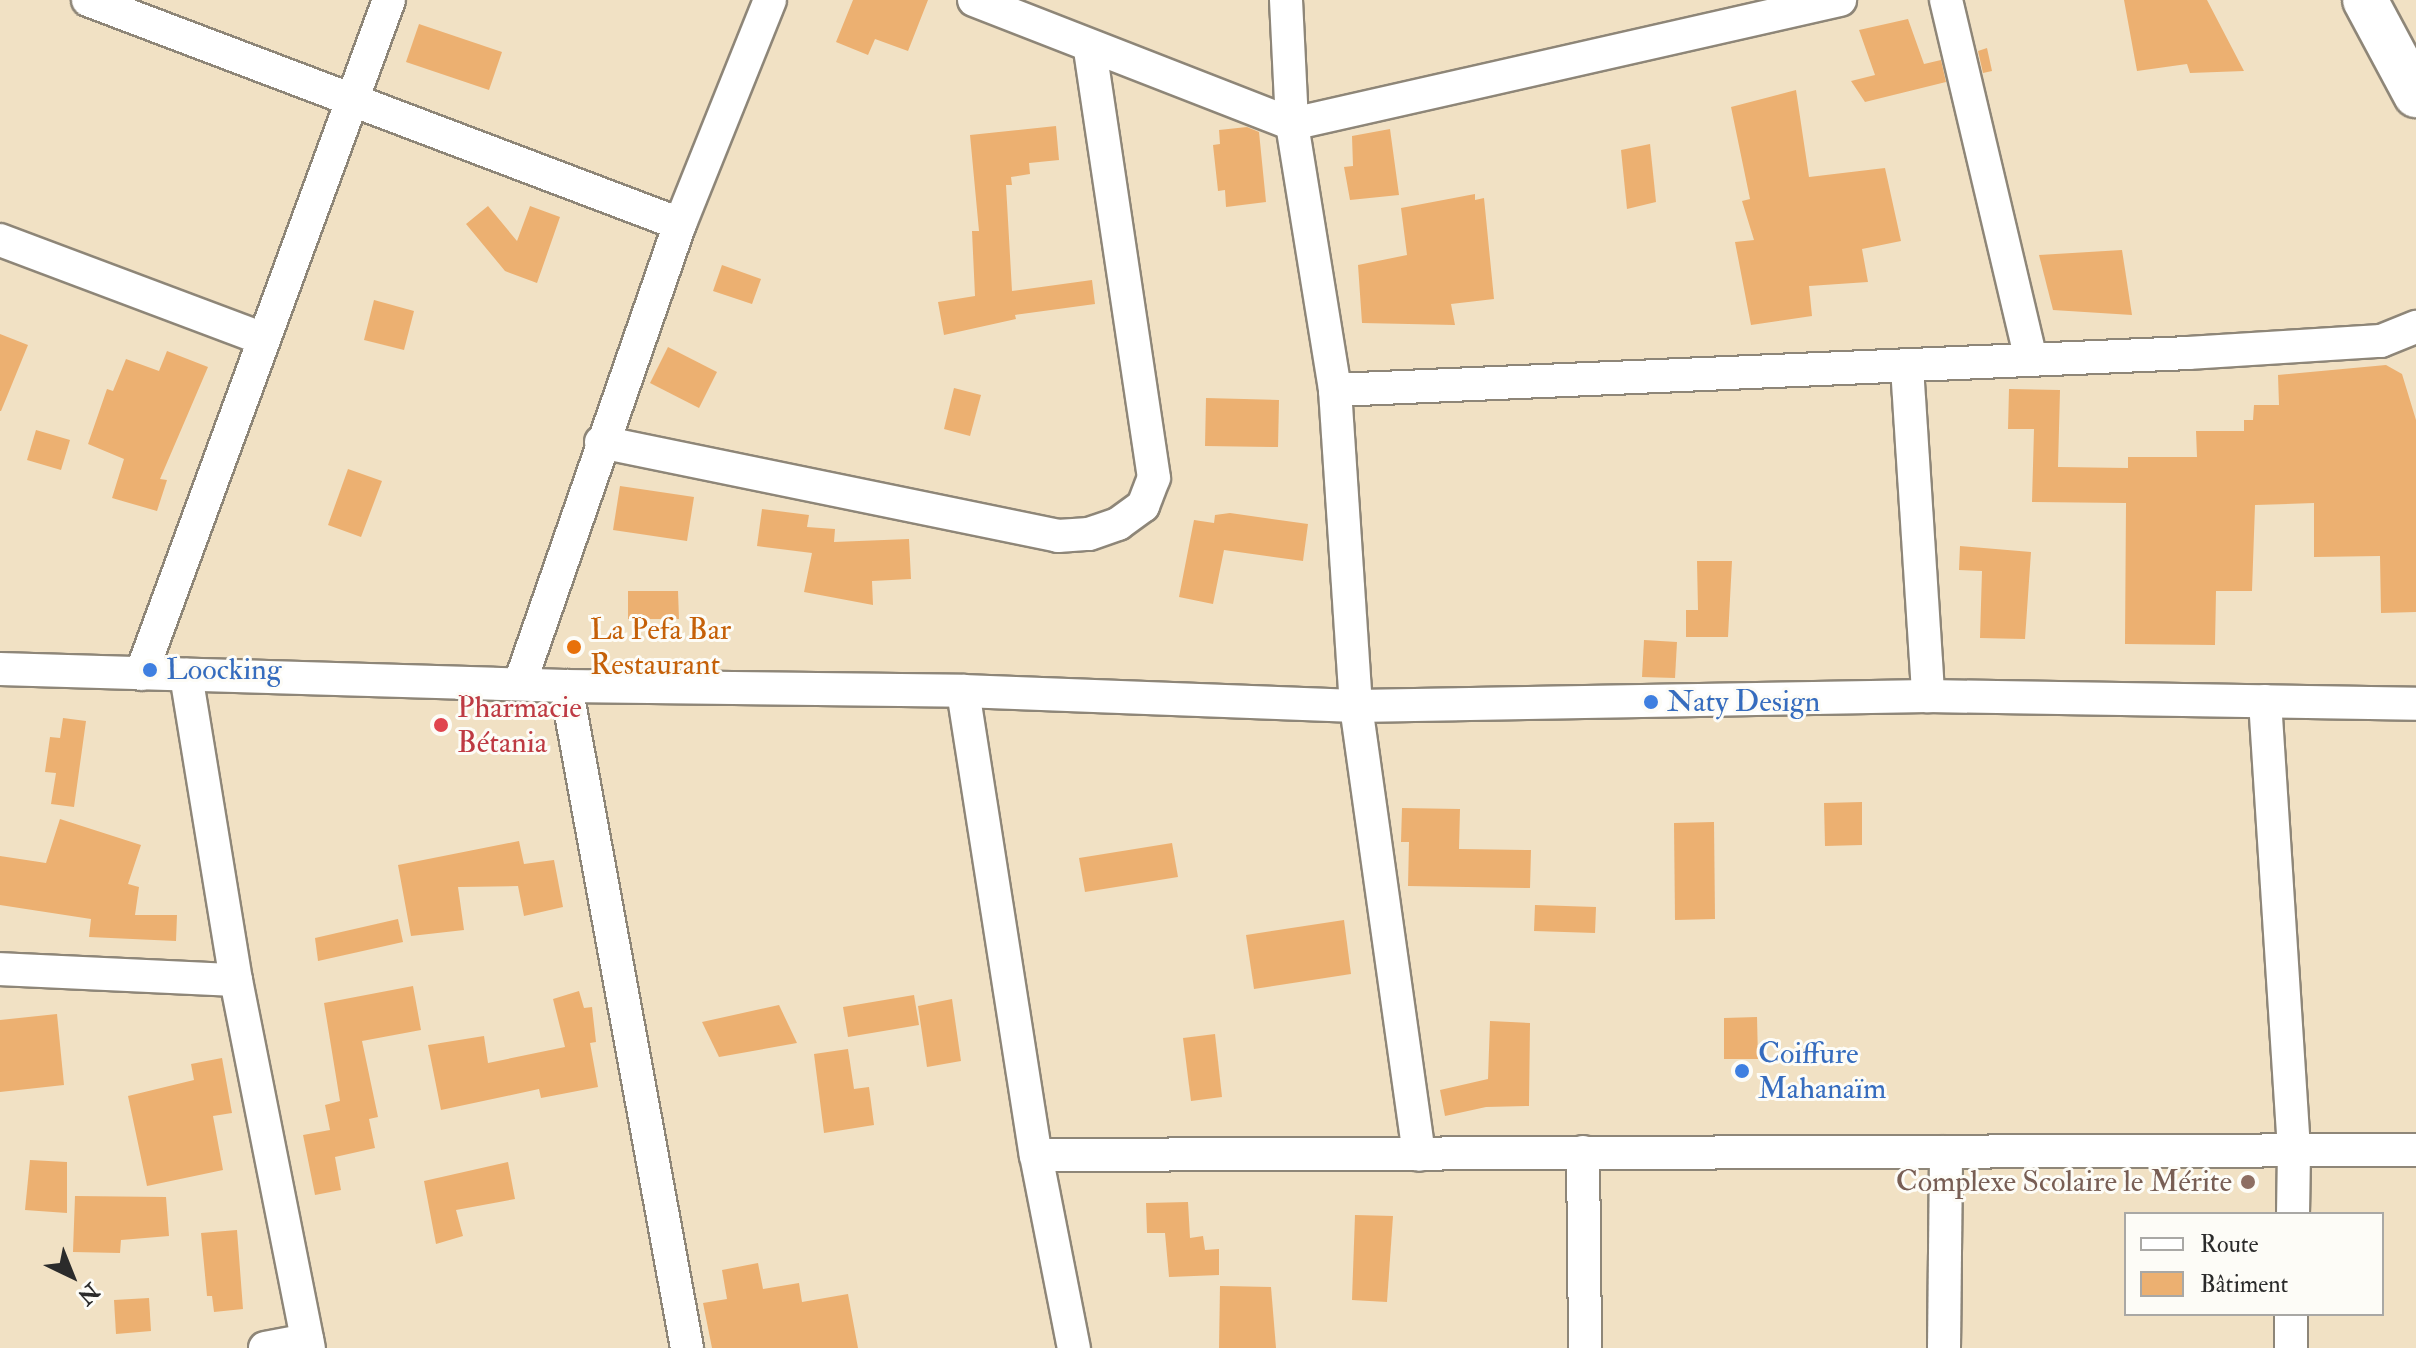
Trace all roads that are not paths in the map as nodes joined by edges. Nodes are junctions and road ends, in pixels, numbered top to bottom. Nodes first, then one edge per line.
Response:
1 (88, 0) edge
2 (389, 0) edge
3 (770, 0) edge
4 (974, 0) edge
5 (1286, 0) edge
6 (1840, 0) edge
7 (1946, 0) edge
8 (2365, 0) edge
9 (1090, 49) junction
10 (2416, 95) edge
11 (353, 99) junction
12 (1292, 124) junction
13 (680, 224) junction
14 (0, 240) edge
15 (2416, 327) edge
16 (261, 338) junction
17 (2031, 359) junction
18 (1907, 367) junction
19 (1335, 390) junction
20 (601, 442) junction
21 (0, 669) edge
22 (141, 674) junction
23 (186, 675) junction
24 (520, 683) junction
25 (566, 686) junction
26 (963, 691) junction
27 (1928, 696) junction
28 (2265, 701) junction
29 (2416, 704) edge
30 (1356, 706) junction
31 (0, 969) edge
32 (236, 980) junction
33 (2416, 1150) edge
34 (2294, 1151) junction
35 (1583, 1152) junction
36 (1946, 1152) junction
37 (1036, 1155) junction
38 (1419, 1155) junction
39 (2293, 1212) edge
40 (2291, 1316) edge
41 (308, 1344) edge
42 (265, 1348) edge
43 (687, 1348) edge
44 (1074, 1348) edge
45 (1585, 1348) edge
46 (1944, 1348) edge
47 (2291, 1348) edge

1 - 11 street
2 - 11 street
3 - 13 street
4 - 9 street
5 - 12 street
6 - 12 street
7 - 17 street
8 - 10 street
9 - 12 street
9 - 20 street
11 - 13 street
11 - 16 street
12 - 19 street
13 - 20 street
14 - 16 street
15 - 17 street
16 - 22 street
17 - 18 street
18 - 19 street
18 - 27 street
19 - 30 street
20 - 24 street
21 - 22 street
22 - 23 street
23 - 24 street
23 - 32 street
24 - 25 street
25 - 26 street
25 - 43 street
26 - 30 street
26 - 37 street
27 - 28 street
27 - 30 street
28 - 29 street
28 - 34 street
30 - 38 street
31 - 32 street
32 - 41 street
33 - 34 street
34 - 36 street
34 - 39 street
35 - 36 street
35 - 38 street
35 - 45 street
36 - 46 street
37 - 38 street
37 - 44 street
40 - 47 street
41 - 42 street

